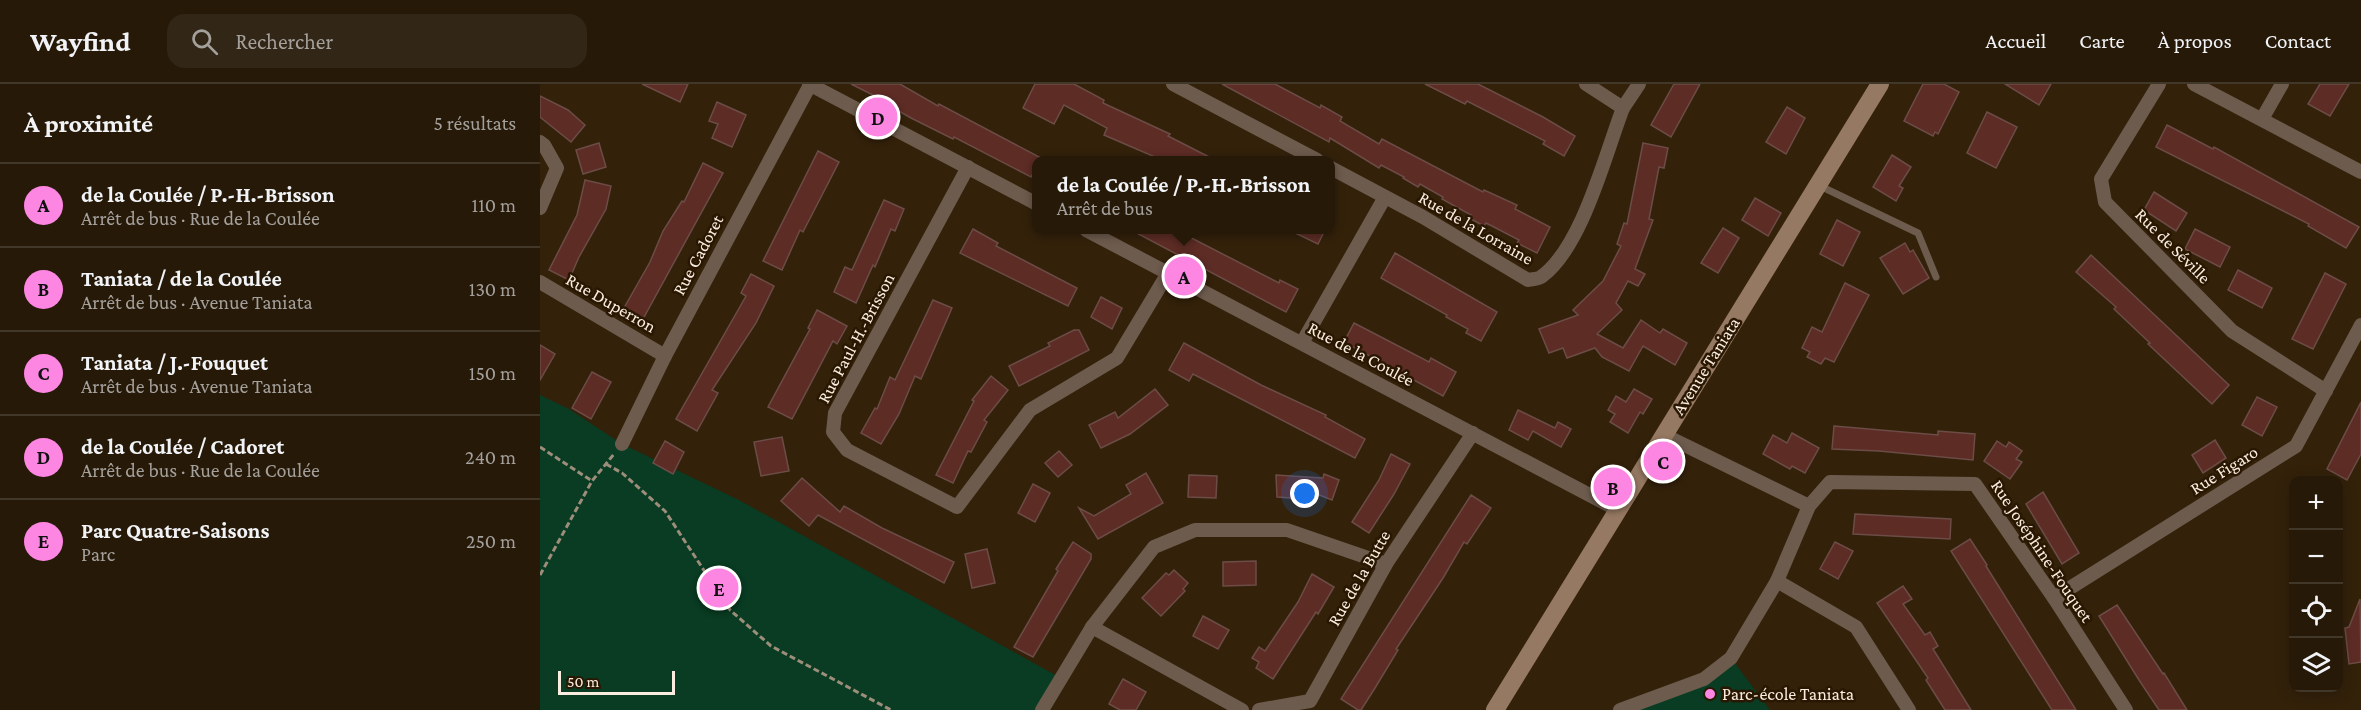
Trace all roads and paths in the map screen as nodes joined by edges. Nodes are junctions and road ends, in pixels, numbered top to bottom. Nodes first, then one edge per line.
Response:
1 (810, 84) edge
2 (1173, 84) edge
3 (1638, 84) edge
4 (1880, 84) edge
5 (2158, 84) edge
6 (2194, 84) edge
7 (2282, 84) edge
8 (1588, 85) edge
9 (1623, 108) junction
10 (2262, 119) junction
11 (540, 142) edge
12 (1309, 156) edge
13 (968, 167) junction
14 (1335, 170) edge
15 (2361, 171) edge
16 (1818, 185) junction
17 (1385, 197) junction
18 (1032, 201) edge
19 (540, 208) edge
20 (1094, 234) edge
21 (1168, 273) junction
22 (1936, 277) dead end
23 (540, 282) edge
24 (2361, 325) edge
25 (1302, 343) junction
26 (665, 356) junction
27 (2326, 391) junction
28 (1473, 433) junction
29 (1664, 435) junction
30 (622, 444) joint
31 (540, 447) edge
32 (606, 464) junction
33 (592, 482) junction
34 (1809, 506) junction
35 (1618, 510) junction
36 (1386, 564) junction
37 (540, 574) edge
38 (1778, 581) junction
39 (2054, 598) junction
40 (1092, 627) junction
41 (891, 710) edge
42 (1042, 710) edge
43 (1242, 710) edge
44 (1259, 710) edge
45 (1495, 710) edge
46 (1620, 710) edge
47 (1909, 710) edge
48 (2126, 710) edge

1 - 13 street
1 - 26 street, Rue Cadoret
2 - 12 street
3 - 9 street, Rue de la Lorraine
4 - 16 main road, Avenue Taniata
5 - 27 street, Rue de Séville
6 - 10 street
7 - 10 street
8 - 9 street
9 - 17 street, Rue de la Lorraine
10 - 15 street
11 - 19 street
13 - 18 street
13 - 21 street, Rue Paul-H.-Brisson
14 - 17 street, Rue de la Lorraine
16 - 22 lane
16 - 29 main road, Avenue Taniata
17 - 25 street
20 - 21 street, Rue de la Coulée
21 - 25 street, Rue de la Coulée
23 - 26 street, Rue Duperron
24 - 27 street, Rue Figaro
25 - 28 street, Rue de la Coulée
26 - 30 street, Rue Cadoret
27 - 39 street, Rue Figaro
28 - 35 street, Rue de la Coulée
28 - 36 street, Rue de la Butte
29 - 34 street
29 - 35 main road, Avenue Taniata
30 - 32 path
31 - 33 path
32 - 33 path
32 - 41 path
33 - 37 path
34 - 38 street
34 - 39 street, Rue Joséphine-Fouquet
35 - 45 main road, Avenue Taniata
36 - 40 street
36 - 44 street, Rue de la Butte
38 - 46 street
38 - 47 street
39 - 48 street, Rue Joséphine-Fouquet
40 - 42 street
40 - 43 street

